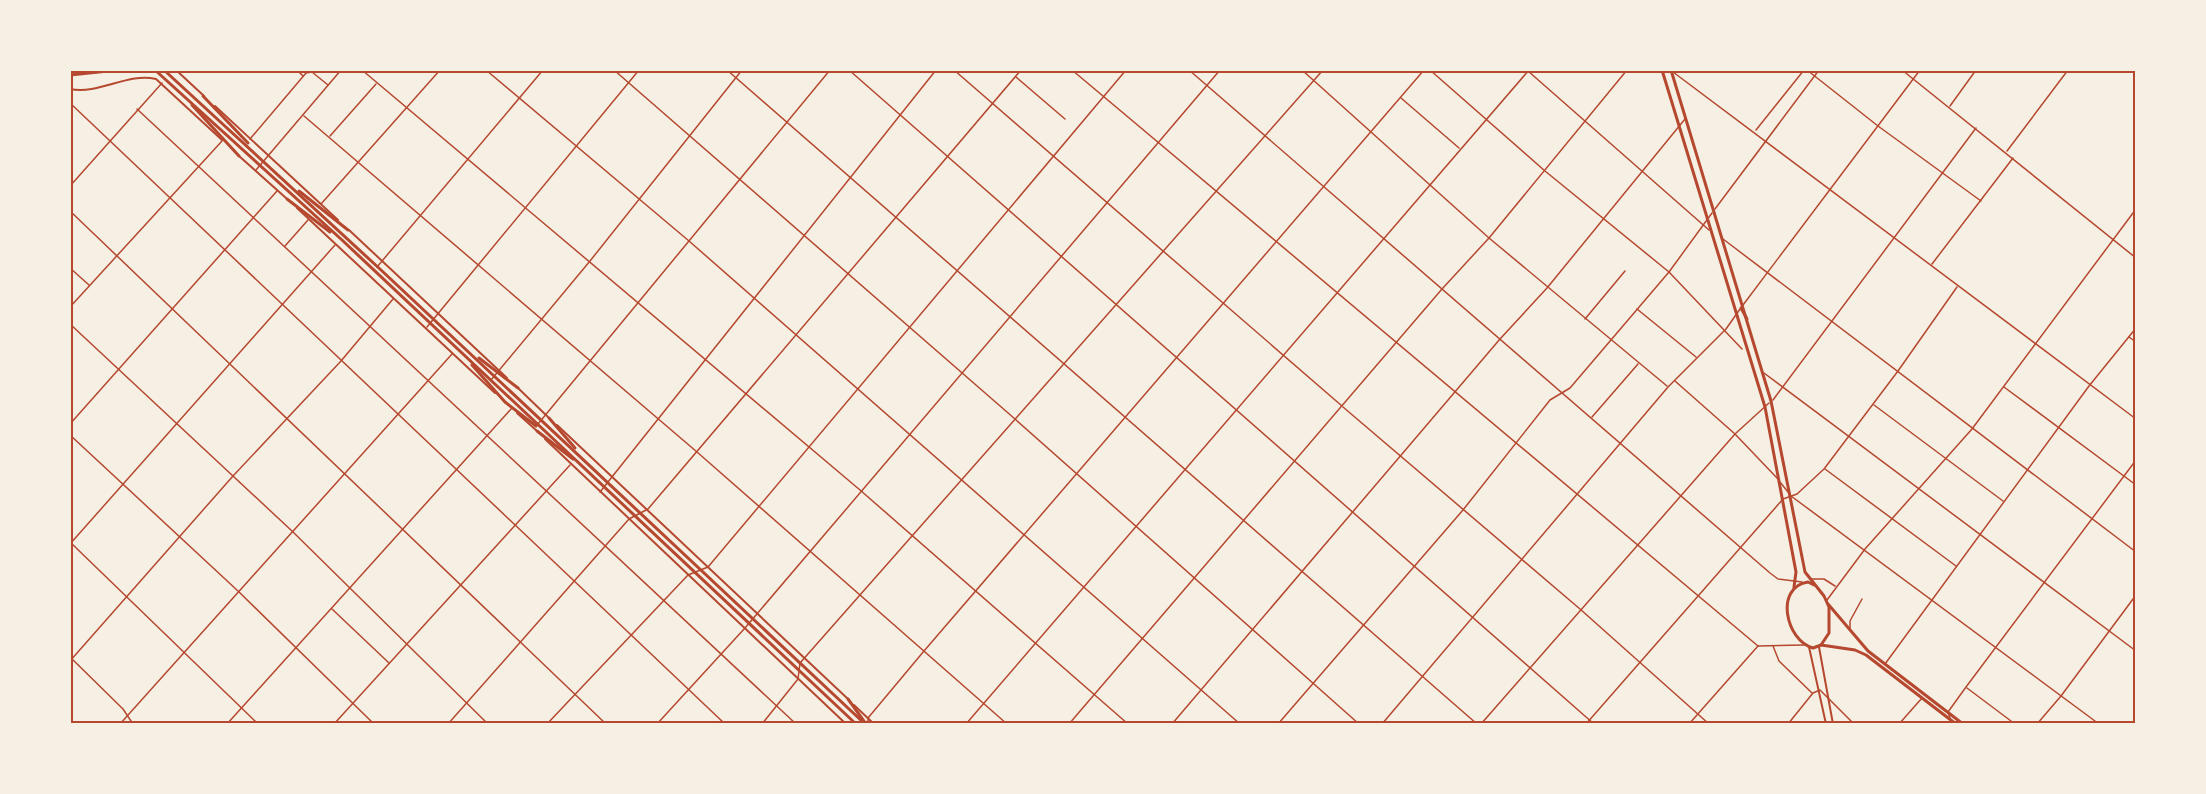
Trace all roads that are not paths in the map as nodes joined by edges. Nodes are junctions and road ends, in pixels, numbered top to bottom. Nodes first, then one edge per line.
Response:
1 (118, 70) edge
2 (155, 70) edge
3 (164, 70) edge
4 (297, 70) edge
5 (340, 70) edge
6 (362, 70) edge
7 (440, 70) edge
8 (486, 70) edge
9 (543, 70) edge
10 (614, 70) edge
11 (639, 70) edge
12 (727, 70) edge
13 (742, 70) edge
14 (830, 70) edge
15 (849, 70) edge
16 (936, 70) edge
17 (954, 70) edge
18 (1021, 70) edge
19 (1072, 70) edge
20 (1126, 70) edge
21 (1189, 70) edge
22 (1221, 70) edge
23 (1302, 70) edge
24 (1323, 70) edge
25 (1424, 70) edge
26 (1430, 70) edge
27 (1534, 70) edge
28 (1628, 70) edge
29 (1662, 70) edge
30 (1806, 70) edge
31 (1819, 70) edge
32 (1902, 70) edge
33 (1920, 70) edge
34 (1976, 70) edge
35 (2068, 70) edge
36 (177, 71) edge
37 (1528, 71) edge
38 (1671, 71) edge
39 (70, 75) edge
40 (304, 76) junction
41 (1815, 76) junction
42 (1016, 77) junction
43 (736, 78) junction
44 (1913, 79) junction
45 (1314, 81) junction
46 (162, 83) junction
47 (377, 83) junction
48 (629, 83) junction
49 (328, 85) junction
50 (1207, 86) junction
51 (70, 89) edge
52 (185, 96) junction
53 (203, 96) junction
54 (1103, 97) junction
55 (1400, 98) junction
56 (520, 99) junction
57 (70, 103) edge
58 (993, 103) junction
59 (1949, 107) junction
60 (137, 109) junction
61 (409, 109) junction
62 (304, 116) junction
63 (901, 116) junction
64 (1065, 119) dead end
65 (1486, 119) junction
66 (1685, 119) junction
67 (788, 122) junction
68 (1585, 123) junction
69 (1679, 126) junction
70 (1878, 126) junction
71 (1976, 128) junction
72 (1371, 132) junction
73 (1755, 132) junction
74 (1265, 136) junction
75 (329, 137) junction
76 (689, 137) junction
77 (250, 139) junction
78 (110, 140) junction
79 (223, 140) junction
80 (1767, 141) junction
81 (1158, 143) junction
82 (577, 147) junction
83 (1460, 150) junction
84 (2007, 152) junction
85 (239, 156) junction
86 (269, 156) junction
87 (948, 157) junction
88 (1054, 157) junction
89 (2013, 157) junction
90 (262, 159) junction
91 (470, 160) junction
92 (359, 163) junction
93 (260, 165) junction
94 (200, 167) junction
95 (256, 171) junction
96 (1545, 171) junction
97 (1641, 173) junction
98 (1942, 173) junction
99 (852, 177) junction
100 (740, 180) junction
101 (288, 183) junction
102 (1430, 185) junction
103 (70, 186) edge
104 (1323, 186) junction
105 (1831, 190) junction
106 (277, 191) junction
107 (1215, 192) junction
108 (171, 199) junction
109 (287, 199) junction
110 (639, 199) junction
111 (1981, 201) junction
112 (1107, 203) junction
113 (321, 204) junction
114 (526, 208) junction
115 (2136, 209) edge
116 (1008, 210) junction
117 (1714, 211) junction
118 (70, 212) edge
119 (422, 217) junction
120 (897, 217) junction
121 (254, 218) junction
122 (309, 219) junction
123 (1604, 219) junction
124 (1709, 219) junction
125 (1704, 225) junction
126 (348, 230) junction
127 (1713, 234) junction
128 (805, 237) junction
129 (1894, 237) junction
130 (1489, 238) junction
131 (1722, 238) junction
132 (1383, 239) junction
133 (2113, 239) junction
134 (342, 240) junction
135 (689, 241) junction
136 (1275, 242) junction
137 (335, 245) junction
138 (285, 247) junction
139 (226, 250) junction
140 (1162, 250) junction
141 (117, 256) junction
142 (1062, 256) junction
143 (2136, 258) edge
144 (590, 261) junction
145 (382, 262) junction
146 (1931, 265) junction
147 (478, 266) junction
148 (378, 267) junction
149 (70, 268) edge
150 (958, 270) junction
151 (374, 271) junction
152 (1625, 272) dead end
153 (1669, 272) junction
154 (1769, 272) junction
155 (313, 273) junction
156 (848, 274) junction
157 (369, 276) junction
158 (90, 286) junction
159 (1957, 286) junction
160 (1547, 288) junction
161 (1442, 289) junction
162 (1336, 293) junction
163 (394, 299) junction
164 (755, 299) junction
165 (639, 302) junction
166 (1223, 302) junction
167 (1116, 303) junction
168 (284, 305) junction
169 (70, 307) edge
170 (1742, 307) junction
171 (1637, 309) junction
172 (173, 310) junction
173 (1737, 313) junction
174 (439, 314) junction
175 (1010, 315) junction
176 (434, 319) junction
177 (542, 320) junction
178 (1585, 320) junction
179 (430, 323) junction
180 (1833, 323) junction
181 (70, 324) edge
182 (371, 327) junction
183 (426, 328) junction
184 (910, 328) junction
185 (2136, 328) edge
186 (1725, 329) junction
187 (796, 335) junction
188 (2128, 336) junction
189 (1500, 339) junction
190 (1609, 340) junction
191 (2136, 342) edge
192 (1396, 343) junction
193 (2035, 345) junction
194 (1742, 349) dead end
195 (452, 353) junction
196 (1282, 354) junction
197 (1177, 357) junction
198 (1697, 358) junction
199 (341, 361) junction
200 (590, 361) junction
201 (707, 361) junction
202 (1064, 363) junction
203 (1638, 364) junction
204 (231, 365) junction
205 (119, 370) junction
206 (1898, 371) junction
207 (961, 372) junction
208 (1763, 372) junction
209 (497, 373) junction
210 (428, 380) junction
211 (1675, 381) junction
212 (488, 382) junction
213 (2089, 386) junction
214 (1668, 387) junction
215 (2004, 387) junction
216 (518, 388) joint
217 (1784, 388) junction
218 (859, 389) junction
219 (1455, 391) junction
220 (1561, 392) junction
221 (747, 394) junction
222 (1771, 401) junction
223 (505, 402) junction
224 (1874, 405) junction
225 (1343, 407) junction
226 (1765, 407) junction
227 (512, 408) junction
228 (1236, 408) junction
229 (398, 416) junction
230 (547, 417) junction
231 (1125, 417) junction
232 (1592, 418) junction
233 (286, 419) junction
234 (658, 419) junction
235 (1015, 419) junction
236 (2136, 419) edge
237 (542, 420) junction
238 (70, 424) edge
239 (178, 424) junction
240 (536, 427) junction
241 (1972, 429) junction
242 (2058, 429) junction
243 (910, 432) junction
244 (1735, 434) junction
245 (70, 435) edge
246 (488, 437) junction
247 (1849, 437) junction
248 (1516, 442) junction
249 (1621, 442) junction
250 (810, 448) junction
251 (697, 452) junction
252 (1400, 456) junction
253 (1945, 459) junction
254 (2136, 460) edge
255 (1294, 461) junction
256 (571, 464) junction
257 (591, 465) junction
258 (1185, 469) junction
259 (1824, 469) junction
260 (587, 470) junction
261 (456, 471) junction
262 (2028, 471) junction
263 (1077, 473) junction
264 (344, 475) junction
265 (233, 476) junction
266 (2123, 476) junction
267 (613, 477) junction
268 (962, 479) junction
269 (609, 482) junction
270 (1780, 482) junction
271 (125, 485) junction
272 (2136, 485) edge
273 (605, 486) junction
274 (1918, 489) junction
275 (860, 490) junction
276 (547, 491) junction
277 (600, 492) junction
278 (1577, 494) junction
279 (1681, 496) junction
280 (1791, 496) junction
281 (1783, 498) junction
282 (2004, 502) junction
283 (759, 508) junction
284 (648, 509) junction
285 (1463, 510) junction
286 (641, 512) junction
287 (1354, 512) junction
288 (636, 515) junction
289 (1892, 518) junction
290 (2092, 518) junction
291 (629, 519) junction
292 (1243, 521) junction
293 (515, 526) junction
294 (1136, 526) junction
295 (402, 529) junction
296 (292, 531) junction
297 (1025, 533) junction
298 (1979, 535) junction
299 (912, 537) junction
300 (180, 538) junction
301 (71, 543) edge
302 (1638, 544) junction
303 (604, 546) junction
304 (1740, 547) junction
305 (1865, 549) junction
306 (809, 551) junction
307 (2136, 552) edge
308 (1522, 559) junction
309 (1415, 565) junction
310 (708, 567) junction
311 (1957, 567) junction
312 (701, 569) junction
313 (695, 572) junction
314 (1303, 572) junction
315 (688, 575) junction
316 (1195, 578) junction
317 (1809, 579) junction
318 (573, 580) junction
319 (1796, 581) junction
320 (1803, 583) junction
321 (2045, 583) junction
322 (460, 585) junction
323 (1814, 585) junction
324 (1084, 586) junction
325 (1836, 586) junction
326 (350, 588) junction
327 (238, 591) junction
328 (1792, 591) junction
329 (976, 592) junction
330 (1699, 595) junction
331 (2136, 595) edge
332 (129, 596) junction
333 (860, 596) junction
334 (1862, 599) dead end
335 (664, 600) junction
336 (1932, 600) junction
337 (1827, 601) junction
338 (332, 609) junction
339 (1580, 609) junction
340 (757, 613) junction
341 (1472, 616) junction
342 (752, 618) junction
343 (749, 622) junction
344 (1363, 624) junction
345 (745, 627) junction
346 (1253, 629) junction
347 (2108, 631) junction
348 (1852, 634) junction
349 (631, 636) junction
350 (1142, 638) junction
351 (518, 642) junction
352 (1035, 643) junction
353 (407, 644) junction
354 (1758, 646) junction
355 (1773, 646) junction
356 (1807, 646) junction
357 (1820, 646) junction
358 (297, 648) junction
359 (1996, 648) junction
360 (186, 651) junction
361 (924, 651) junction
362 (2136, 651) edge
363 (721, 653) junction
364 (71, 659) edge
365 (804, 659) junction
366 (1640, 662) junction
367 (390, 663) junction
368 (800, 663) junction
369 (1885, 664) junction
370 (1531, 667) junction
371 (797, 669) junction
372 (1421, 675) junction
373 (798, 679) junction
374 (1312, 682) junction
375 (1966, 687) junction
376 (689, 689) junction
377 (1201, 690) junction
378 (1820, 690) junction
379 (1813, 693) junction
380 (1094, 694) junction
381 (574, 696) junction
382 (2061, 696) junction
383 (1828, 698) junction
384 (1922, 698) junction
385 (848, 699) junction
386 (467, 702) junction
387 (353, 703) junction
388 (983, 703) junction
389 (776, 705) junction
390 (242, 707) junction
391 (1948, 712) junction
392 (1698, 713) junction
393 (127, 716) junction
394 (868, 718) junction
395 (1589, 719) junction
396 (1951, 719) junction
397 (120, 723) edge
398 (134, 723) edge
399 (227, 723) edge
400 (258, 723) edge
401 (334, 723) edge
402 (374, 723) edge
403 (448, 723) edge
404 (488, 723) edge
405 (547, 723) edge
406 (606, 723) edge
407 (657, 723) edge
408 (725, 723) edge
409 (762, 723) edge
410 (796, 723) edge
411 (846, 723) edge
412 (856, 723) edge
413 (866, 723) edge
414 (874, 723) edge
415 (966, 723) edge
416 (1007, 723) edge
417 (1069, 723) edge
418 (1128, 723) edge
419 (1172, 723) edge
420 (1240, 723) edge
421 (1278, 723) edge
422 (1359, 723) edge
423 (1382, 723) edge
424 (1477, 723) edge
425 (1481, 723) edge
426 (1586, 723) edge
427 (1594, 723) edge
428 (1689, 723) edge
429 (1709, 723) edge
430 (1788, 723) edge
431 (1826, 723) edge
432 (1833, 723) edge
433 (1854, 723) edge
434 (1899, 723) edge
435 (1956, 723) edge
436 (1963, 723) edge
437 (2014, 723) edge
438 (2037, 723) edge
439 (2099, 723) edge

1 - 39 main road
2 - 52 main road
3 - 90 main road
4 - 40 street
5 - 49 street
6 - 47 street
7 - 61 street
8 - 56 street
9 - 56 street
10 - 48 street
11 - 48 street
12 - 43 street
13 - 43 street
14 - 67 street
15 - 63 street
16 - 63 street
17 - 58 street
18 - 42 street
19 - 54 street
20 - 54 street
21 - 50 street
22 - 50 street
23 - 45 street
24 - 45 street
25 - 55 street
26 - 65 street
27 - 37 street
28 - 68 street
29 - 69 main road
30 - 41 street
30 - 73 street
31 - 41 street
32 - 44 street
33 - 44 street
34 - 59 street
35 - 84 street
36 - 53 main road
37 - 65 street
37 - 68 street
38 - 66 main road
38 - 73 street
40 - 49 street
40 - 77 street
41 - 70 street
41 - 80 street
42 - 58 street
42 - 64 street
43 - 67 street
43 - 76 street
44 - 59 street
44 - 70 street
45 - 72 street
45 - 74 street
46 - 51 main road
46 - 60 street
46 - 79 main road
47 - 61 street
47 - 75 street
48 - 76 street
48 - 82 street
49 - 62 street
50 - 74 street
50 - 81 street
52 - 85 main road
52 - 93 main road
53 - 77 main road
53 - 90 main road
54 - 81 street
54 - 88 street
55 - 72 street
55 - 83 street
56 - 82 street
56 - 91 street
57 - 78 street
58 - 87 street
58 - 88 street
59 - 71 street
60 - 78 street
60 - 94 street
61 - 91 street
61 - 92 street
62 - 75 street
62 - 86 street
63 - 87 street
63 - 99 street
65 - 83 street
65 - 96 street
66 - 69 street
66 - 117 main road
67 - 99 street
67 - 100 street
68 - 96 street
68 - 97 street
69 - 97 street
69 - 124 main road
70 - 98 street
70 - 105 street
71 - 84 street
71 - 98 street
72 - 102 street
72 - 104 street
73 - 80 street
74 - 104 street
74 - 107 street
75 - 92 street
76 - 100 street
76 - 110 street
77 - 86 main road
78 - 103 street
78 - 108 street
79 - 85 main road
79 - 94 street
80 - 105 street
80 - 117 street
81 - 107 street
81 - 112 street
82 - 110 street
82 - 114 street
83 - 102 street
84 - 89 street
85 - 95 main road
86 - 90 street
86 - 113 main road
87 - 116 street
87 - 120 street
88 - 112 street
88 - 116 street
89 - 111 street
89 - 133 street
90 - 93 street
90 - 101 main road
91 - 114 street
91 - 119 street
92 - 113 street
92 - 119 street
93 - 95 street
93 - 134 main road
94 - 108 street
94 - 121 street
95 - 106 main road
96 - 123 street
96 - 130 street
97 - 123 street
97 - 125 street
98 - 111 street
98 - 129 street
99 - 120 street
99 - 128 street
100 - 128 street
100 - 135 street
101 - 126 main road
101 - 148 main road
102 - 130 street
102 - 132 street
104 - 132 street
104 - 136 street
105 - 129 street
105 - 154 street
106 - 109 main road
106 - 121 street
107 - 136 street
107 - 140 street
108 - 139 street
108 - 141 street
109 - 122 main road
109 - 134 main road
110 - 135 street
110 - 144 street
111 - 146 street
112 - 140 street
112 - 142 street
113 - 126 main road
114 - 144 street
114 - 147 street
115 - 133 street
116 - 142 street
116 - 150 street
117 - 124 street
117 - 131 main road
118 - 141 street
119 - 145 street
119 - 147 street
120 - 150 street
120 - 156 street
121 - 138 street
121 - 139 street
122 - 137 main road
122 - 138 street
123 - 153 street
123 - 160 street
124 - 125 street
124 - 127 main road
125 - 127 street
125 - 153 street
126 - 145 main road
127 - 131 street
127 - 173 main road
128 - 156 street
128 - 164 street
129 - 146 street
129 - 180 street
130 - 160 street
130 - 161 street
131 - 154 street
131 - 170 main road
132 - 161 street
132 - 162 street
133 - 143 street
133 - 193 street
134 - 151 main road
135 - 164 street
135 - 165 street
136 - 162 street
136 - 166 street
137 - 155 street
137 - 157 main road
138 - 155 street
139 - 168 street
139 - 172 street
140 - 166 street
140 - 167 street
141 - 158 street
141 - 172 street
142 - 167 street
142 - 175 street
144 - 165 street
144 - 177 street
145 - 148 street
145 - 174 main road
146 - 159 street
147 - 174 street
147 - 177 street
148 - 151 street
148 - 176 main road
149 - 158 street
150 - 175 street
150 - 184 street
151 - 157 street
151 - 179 main road
152 - 178 street
153 - 171 street
153 - 186 street
154 - 170 street
154 - 180 street
155 - 168 street
155 - 182 street
156 - 184 street
156 - 187 street
157 - 163 main road
158 - 169 street
159 - 193 street
159 - 206 street
160 - 178 street
160 - 189 street
161 - 189 street
161 - 192 street
162 - 192 street
162 - 196 street
163 - 182 street
163 - 183 main road
164 - 187 street
164 - 201 street
165 - 200 street
165 - 201 street
166 - 196 street
166 - 197 street
167 - 197 street
167 - 202 street
168 - 199 street
168 - 204 street
170 - 173 street
170 - 208 main road
171 - 190 street
171 - 198 street
172 - 204 street
172 - 205 street
173 - 186 street
173 - 226 main road
174 - 176 street
174 - 209 main road
175 - 202 street
175 - 207 street
176 - 179 street
176 - 209 main road
177 - 200 street
177 - 209 street
178 - 190 street
179 - 183 street
179 - 212 main road
180 - 206 street
180 - 217 street
181 - 205 street
182 - 199 street
182 - 210 street
183 - 195 main road
184 - 207 street
184 - 218 street
185 - 188 street
186 - 194 street
186 - 198 street
187 - 218 street
187 - 221 street
188 - 191 street
188 - 213 street
189 - 219 street
189 - 220 street
190 - 203 street
190 - 220 street
192 - 219 street
192 - 225 street
193 - 213 street
193 - 215 street
195 - 210 street
195 - 212 main road
196 - 225 street
196 - 228 street
197 - 228 street
197 - 231 street
198 - 211 street
199 - 229 street
199 - 233 street
200 - 230 street
200 - 234 street
201 - 221 street
201 - 234 street
202 - 231 street
202 - 235 street
203 - 214 street
203 - 232 street
204 - 233 street
204 - 239 street
205 - 238 street
205 - 239 street
206 - 224 street
206 - 241 street
207 - 235 street
207 - 243 street
208 - 217 street
208 - 222 main road
209 - 212 street
209 - 216 main road
209 - 237 main road
210 - 229 street
210 - 246 street
211 - 214 street
211 - 244 street
212 - 223 main road
212 - 240 main road
213 - 236 street
213 - 242 street
214 - 249 street
215 - 241 street
215 - 242 street
216 - 230 main road
217 - 222 street
217 - 247 street
218 - 243 street
218 - 250 street
219 - 248 street
219 - 252 street
220 - 232 street
220 - 248 street
221 - 250 street
221 - 251 street
222 - 226 street
222 - 280 main road
223 - 227 main road
223 - 240 main road
224 - 247 street
224 - 253 street
225 - 252 street
225 - 255 street
226 - 244 street
226 - 270 main road
227 - 240 main road
227 - 246 street
228 - 255 street
228 - 258 street
229 - 261 street
229 - 264 street
230 - 237 street
230 - 257 main road
230 - 267 main road
231 - 258 street
231 - 263 street
232 - 249 street
233 - 264 street
233 - 265 street
234 - 251 street
234 - 267 street
235 - 263 street
235 - 268 street
237 - 240 street
237 - 257 main road
239 - 265 street
239 - 271 street
240 - 256 main road
240 - 260 main road
240 - 260 main road
241 - 253 street
241 - 262 street
242 - 262 street
242 - 266 street
243 - 268 street
243 - 275 street
244 - 270 street
244 - 279 street
245 - 271 street
246 - 261 street
246 - 276 street
247 - 259 street
247 - 274 street
248 - 278 street
248 - 285 street
249 - 278 street
249 - 279 street
250 - 275 street
250 - 283 street
251 - 283 street
251 - 284 street
252 - 285 street
252 - 287 street
253 - 274 street
253 - 282 street
254 - 266 street
255 - 287 street
255 - 292 street
256 - 276 street
256 - 277 main road
257 - 269 main road
258 - 292 street
258 - 294 street
259 - 280 street
259 - 289 street
260 - 273 main road
261 - 293 street
261 - 295 street
262 - 282 street
262 - 290 street
263 - 294 street
263 - 297 street
264 - 295 street
264 - 296 street
265 - 296 street
265 - 300 street
266 - 272 street
266 - 290 street
267 - 269 street
267 - 284 main road
268 - 297 street
268 - 299 street
269 - 273 street
269 - 286 main road
270 - 280 street
270 - 281 main road
271 - 300 street
271 - 301 street
273 - 277 street
273 - 288 main road
274 - 289 street
274 - 298 street
275 - 299 street
275 - 306 street
276 - 293 street
276 - 303 street
277 - 291 main road
278 - 302 street
278 - 308 street
279 - 302 street
279 - 304 street
280 - 281 street
280 - 305 street
280 - 317 main road
281 - 304 street
281 - 319 main road
282 - 298 street
283 - 306 street
283 - 310 street
284 - 286 street
284 - 310 main road
285 - 308 street
285 - 309 street
286 - 288 street
286 - 312 main road
287 - 309 street
287 - 314 street
288 - 291 street
288 - 313 main road
289 - 305 street
289 - 311 street
290 - 307 street
290 - 321 street
291 - 303 street
291 - 315 main road
292 - 314 street
292 - 316 street
293 - 318 street
293 - 322 street
294 - 316 street
294 - 324 street
295 - 322 street
295 - 326 street
296 - 326 street
296 - 327 street
297 - 324 street
297 - 329 street
298 - 311 street
298 - 321 street
299 - 329 street
299 - 333 street
300 - 327 street
300 - 332 street
301 - 332 street
302 - 330 street
302 - 339 street
303 - 318 street
303 - 335 street
304 - 319 street
304 - 330 street
305 - 325 street
305 - 336 street
306 - 333 street
306 - 340 street
308 - 339 street
308 - 341 street
309 - 341 street
309 - 344 street
310 - 312 street
310 - 340 main road
311 - 336 street
312 - 313 street
312 - 342 main road
313 - 315 street
313 - 343 main road
314 - 344 street
314 - 346 street
315 - 335 street
315 - 345 main road
316 - 346 street
316 - 350 street
317 - 323 main road
317 - 325 street
318 - 349 street
318 - 351 street
319 - 320 street
319 - 328 main road
320 - 323 main road
320 - 328 main road
321 - 347 street
321 - 359 street
322 - 351 street
322 - 353 street
323 - 337 main road
324 - 350 street
324 - 352 street
325 - 337 street
326 - 338 street
326 - 353 street
327 - 358 street
327 - 360 street
328 - 356 main road
329 - 352 street
329 - 361 street
330 - 354 street
330 - 366 street
331 - 347 street
332 - 360 street
332 - 364 street
333 - 361 street
333 - 365 street
334 - 348 street
335 - 349 street
335 - 363 street
336 - 359 street
336 - 369 street
337 - 348 main road
337 - 357 main road
338 - 358 street
338 - 367 street
339 - 366 street
339 - 370 street
340 - 342 street
340 - 365 main road
341 - 370 street
341 - 372 street
342 - 343 street
342 - 368 main road
343 - 345 street
343 - 371 main road
344 - 372 street
344 - 374 street
345 - 363 street
345 - 373 main road
346 - 374 street
346 - 377 street
347 - 362 street
347 - 382 street
348 - 369 main road
349 - 376 street
349 - 381 street
350 - 377 street
350 - 380 street
351 - 381 street
351 - 386 street
352 - 380 street
352 - 388 street
353 - 367 street
353 - 386 street
354 - 355 street
354 - 392 street
355 - 356 street
355 - 379 street
356 - 357 main road
356 - 378 main road
357 - 383 main road
357 - 384 main road
358 - 387 street
358 - 390 street
359 - 375 street
359 - 382 street
360 - 390 street
360 - 393 street
361 - 388 street
361 - 394 street
363 - 376 street
363 - 389 street
364 - 393 street
365 - 368 street
365 - 385 main road
366 - 392 street
366 - 395 street
367 - 387 street
368 - 371 street
368 - 413 main road
369 - 391 main road
370 - 395 street
370 - 425 street
371 - 373 street
371 - 412 main road
372 - 423 street
372 - 424 street
373 - 389 street
373 - 411 main road
374 - 421 street
374 - 422 street
375 - 391 street
375 - 437 street
376 - 407 street
376 - 408 street
377 - 419 street
377 - 420 street
378 - 379 street
378 - 383 street
378 - 431 main road
379 - 430 street
380 - 417 street
380 - 418 street
381 - 405 street
381 - 406 street
382 - 438 street
382 - 439 street
383 - 432 main road
383 - 433 street
384 - 396 main road
384 - 434 street
385 - 394 main road
385 - 413 main road
386 - 403 street
386 - 404 street
387 - 401 street
387 - 402 street
388 - 415 street
388 - 416 street
389 - 409 street
389 - 410 street
390 - 399 street
390 - 400 street
391 - 396 street
391 - 436 main road
392 - 428 street
392 - 429 street
393 - 397 street
393 - 398 street
394 - 413 street
394 - 414 main road
395 - 426 street
395 - 427 street
396 - 435 main road

